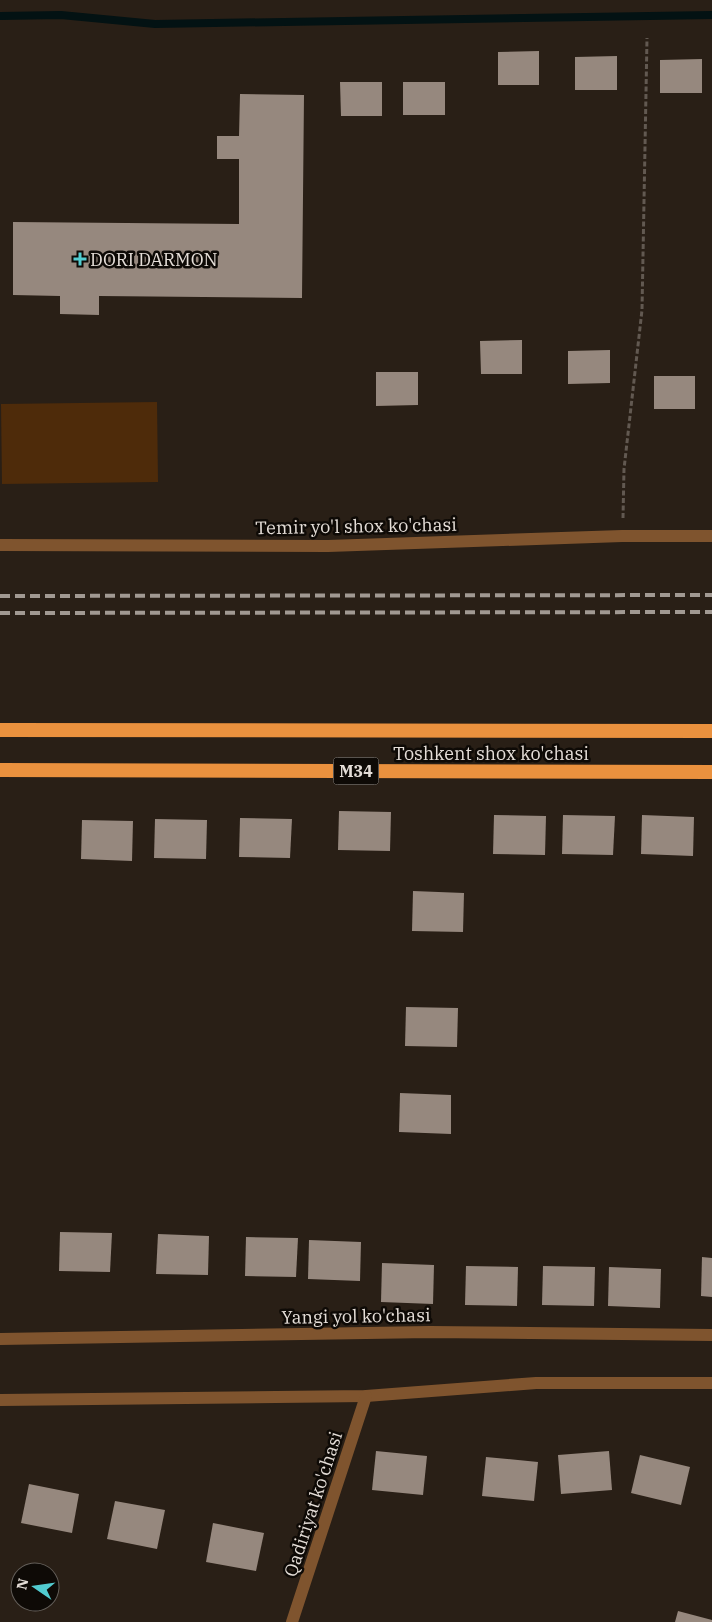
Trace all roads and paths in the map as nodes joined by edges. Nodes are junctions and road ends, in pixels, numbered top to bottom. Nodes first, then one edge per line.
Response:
1 (647, 38) dead end
2 (622, 536) junction
3 (712, 536) edge
4 (0, 545) edge
5 (0, 730) edge
6 (712, 731) edge
7 (0, 770) edge
8 (712, 772) edge
9 (712, 1335) edge
10 (0, 1339) edge
11 (712, 1383) edge
12 (366, 1396) junction
13 (0, 1400) edge
14 (292, 1622) edge

1 - 2 path
2 - 3 street, Temir yo'l shox ko'chasi
2 - 4 street, Temir yo'l shox ko'chasi
5 - 6 highway, Toshkent shox ko'chasi
7 - 8 highway, Toshkent shox ko'chasi / M34
9 - 10 street, Yangi yol ko'chasi
11 - 12 street
12 - 13 street
12 - 14 street, Qadiriyat ko'chasi

